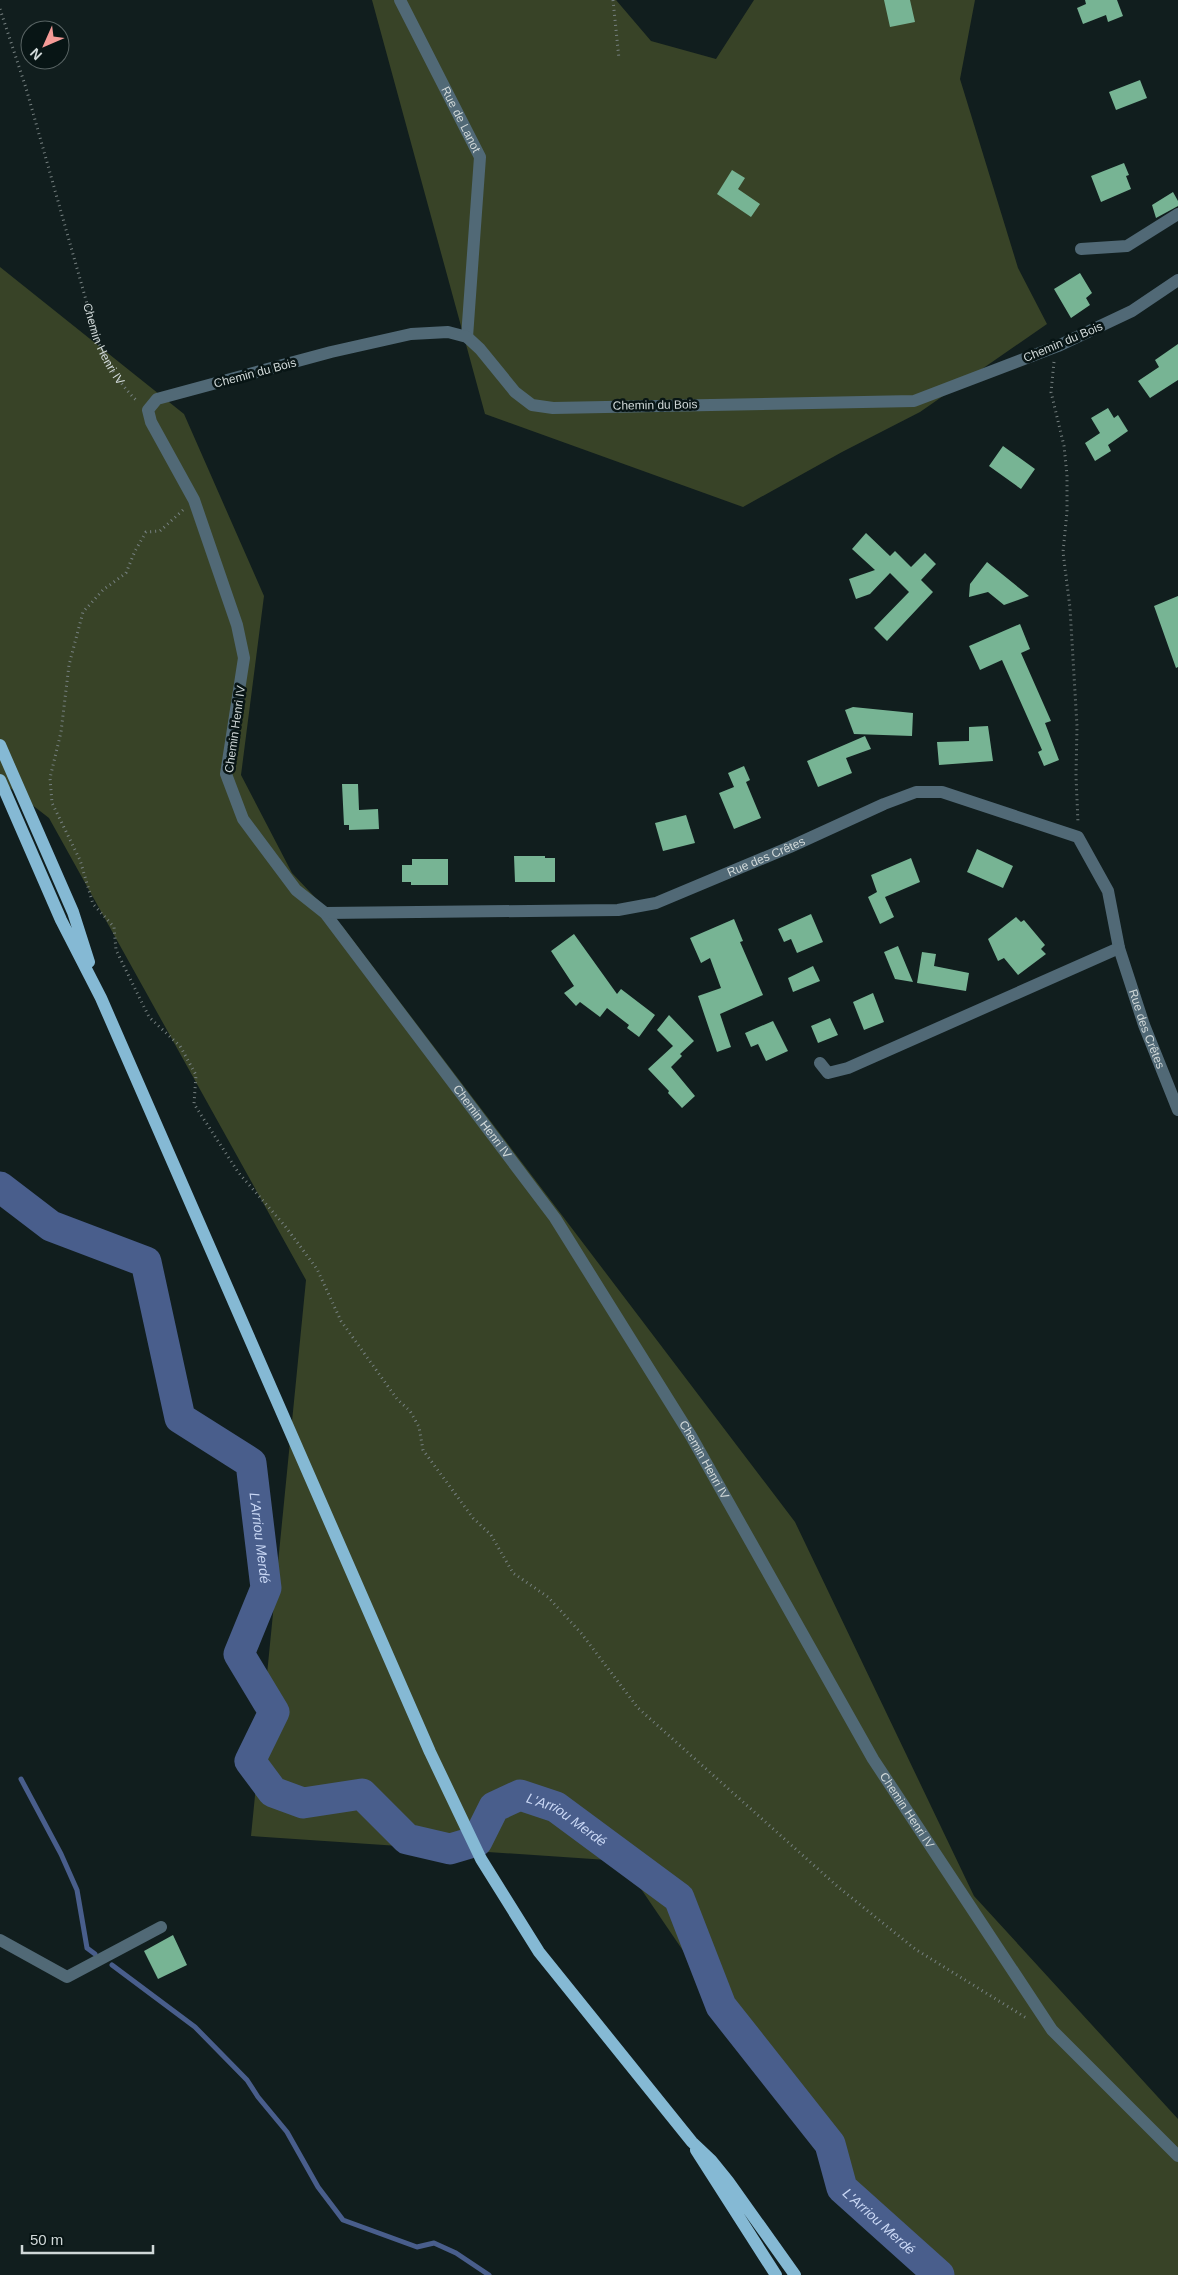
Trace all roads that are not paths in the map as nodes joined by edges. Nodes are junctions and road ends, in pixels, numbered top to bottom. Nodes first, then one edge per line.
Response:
1 (400, 0) edge
2 (1178, 214) edge
3 (1081, 250) dead end
4 (1178, 280) edge
5 (467, 338) junction
6 (148, 410) joint
7 (0, 744) edge
8 (0, 780) edge
9 (325, 913) junction
10 (1119, 948) junction
11 (101, 998) junction
12 (820, 1063) dead end
13 (1178, 1110) edge
14 (161, 1927) dead end
15 (0, 1940) edge
16 (692, 2142) junction
17 (1178, 2156) edge
18 (763, 2253) junction
19 (772, 2275) edge
20 (776, 2275) edge
21 (795, 2275) edge

1 - 5 street, Rue de Lanot
2 - 3 street
4 - 5 street, Chemin du Bois
5 - 6 street, Chemin du Bois
6 - 9 street, Chemin Henri IV
7 - 11 main road
8 - 11 main road
9 - 10 street, Rue des Crêtes
9 - 17 street, Chemin Henri IV
10 - 12 street
10 - 13 street, Rue des Crêtes
11 - 16 main road
14 - 15 street
16 - 18 main road
16 - 21 main road
18 - 19 main road
18 - 20 main road

